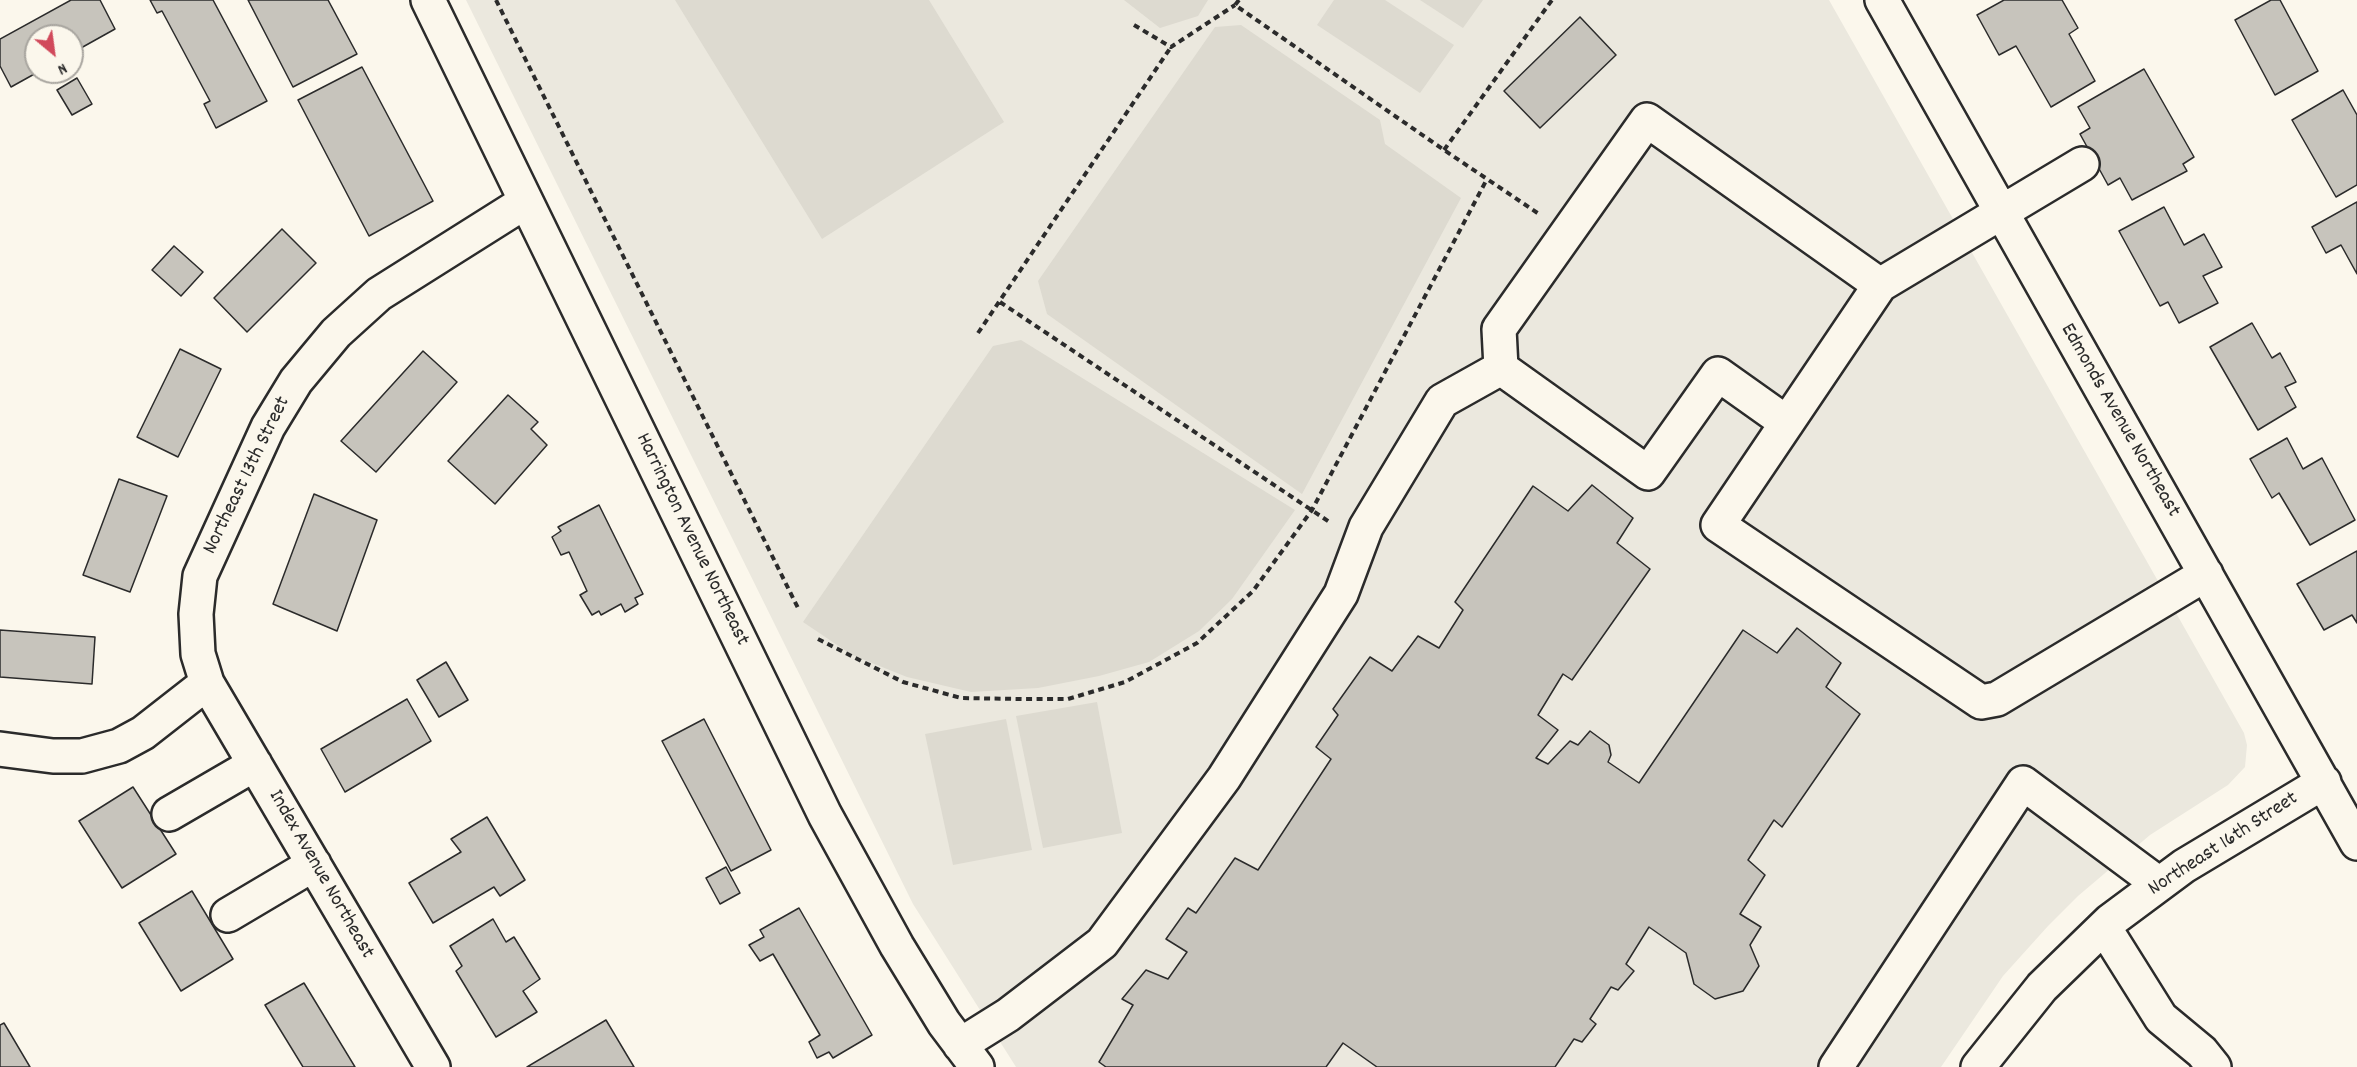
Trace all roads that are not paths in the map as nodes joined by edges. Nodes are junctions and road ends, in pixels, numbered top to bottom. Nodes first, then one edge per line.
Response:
1 (428, 0) edge
2 (1881, 0) edge
3 (2082, 164) dead end
4 (525, 202) junction
5 (2000, 212) junction
6 (1880, 285) junction
7 (1501, 368) junction
8 (1788, 423) junction
9 (2206, 574) junction
10 (207, 683) junction
11 (0, 749) edge
12 (255, 764) junction
13 (2324, 782) junction
14 (169, 814) dead end
15 (2357, 843) edge
16 (314, 864) junction
17 (2159, 884) junction
18 (228, 915) dead end
19 (2104, 927) junction
20 (969, 1056) edge
21 (434, 1067) edge
22 (1836, 1067) edge
23 (1978, 1067) edge
24 (2214, 1067) edge

1 - 4 street, Harrington Avenue Northeast
2 - 5 street, Edmonds Avenue Northeast
3 - 5 street
4 - 10 street, Northeast 13th Street
4 - 20 street, Harrington Avenue Northeast
5 - 6 street
5 - 9 street, Edmonds Avenue Northeast
6 - 7 street
6 - 8 street
7 - 8 street
7 - 20 street
8 - 9 street
9 - 13 street, Edmonds Avenue Northeast
10 - 11 street
10 - 12 street, Index Avenue Northeast
12 - 14 street
12 - 16 street, Index Avenue Northeast
13 - 15 street, Edmonds Avenue Northeast
13 - 17 street, Northeast 16th Street
16 - 18 street
16 - 21 street, Index Avenue Northeast
17 - 19 street, Northeast 16th Street
17 - 22 street
19 - 23 street, Northeast 16th Street
19 - 24 street

